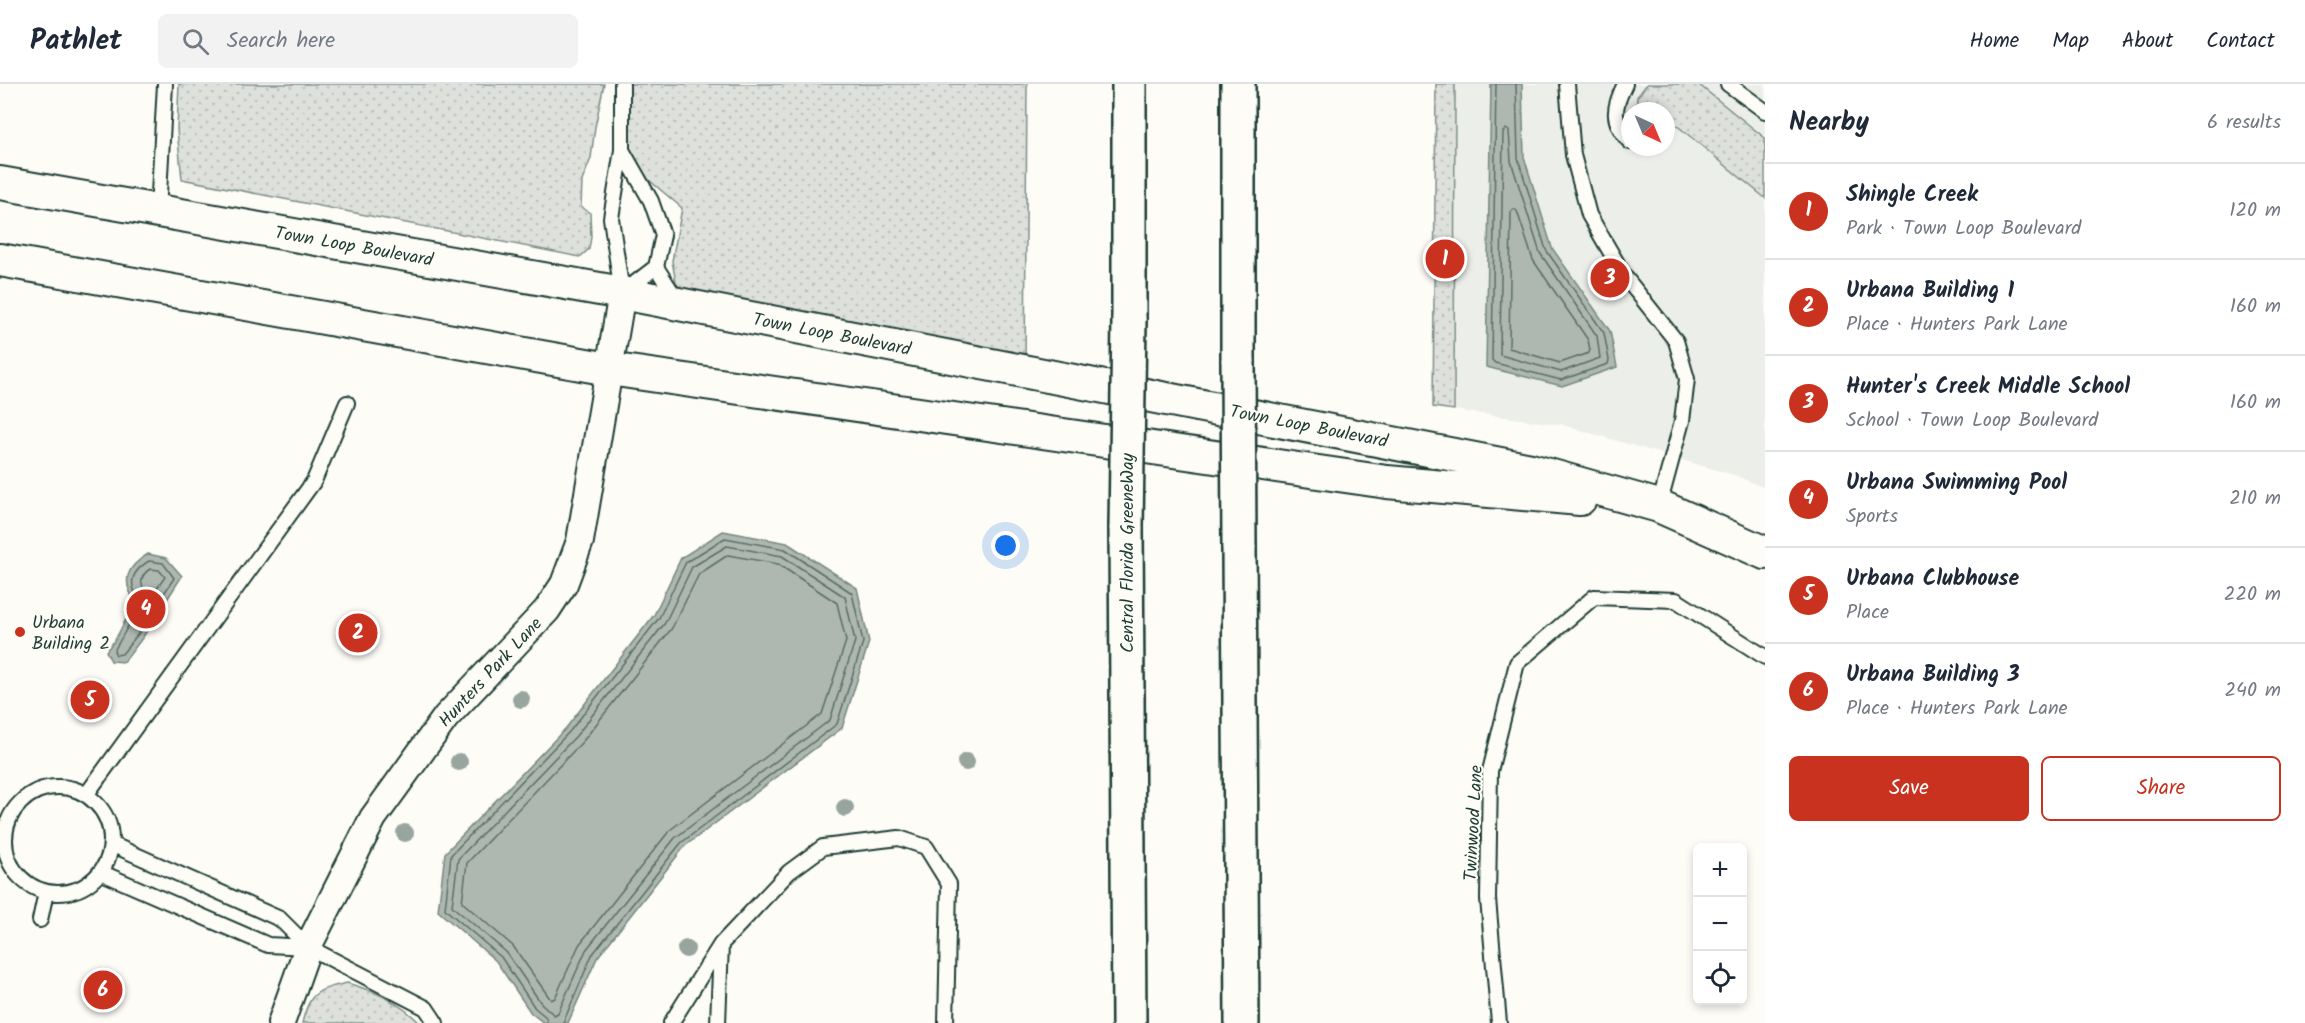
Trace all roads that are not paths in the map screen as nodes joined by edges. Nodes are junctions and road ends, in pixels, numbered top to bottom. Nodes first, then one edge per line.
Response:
1 (165, 84) edge
2 (622, 84) edge
3 (1129, 84) edge
4 (1238, 84) edge
5 (1567, 84) edge
6 (1625, 84) edge
7 (1728, 84) edge
8 (1765, 111) edge
9 (1621, 131) edge
10 (622, 150) junction
11 (0, 183) edge
12 (158, 212) junction
13 (0, 260) edge
14 (656, 267) junction
15 (622, 293) junction
16 (680, 304) junction
17 (609, 369) junction
18 (347, 403) dead end
19 (1659, 506) junction
20 (1765, 553) edge
21 (1765, 657) edge
22 (86, 795) junction
23 (3, 826) edge
24 (111, 843) junction
25 (100, 872) junction
26 (46, 892) junction
27 (40, 920) dead end
28 (721, 944) junction
29 (308, 947) junction
30 (281, 1023) edge
31 (436, 1023) edge
32 (671, 1023) edge
33 (718, 1023) edge
34 (946, 1023) edge
35 (1128, 1023) edge
36 (1242, 1023) edge
37 (1499, 1023) edge

1 - 12 lane
2 - 10 lane
3 - 35 highway, Central Florida GreeneWay, bridge
4 - 36 highway, bridge
5 - 19 lane
6 - 9 lane
7 - 8 lane
10 - 14 lane
10 - 15 lane
11 - 12 street, Town Loop Boulevard
12 - 15 street, Town Loop Boulevard
13 - 17 street, Town Loop Boulevard
14 - 15 lane
14 - 16 lane
15 - 16 street, Town Loop Boulevard
15 - 17 street, Hunters Park Lane
16 - 19 street, Town Loop Boulevard
17 - 19 street, Town Loop Boulevard
17 - 29 street, Hunters Park Lane
18 - 22 lane
19 - 20 street, Town Loop Boulevard
21 - 37 lane, Twinwood Lane
22 - 23 lane
22 - 24 lane
23 - 26 lane
24 - 25 lane
24 - 29 lane
25 - 26 lane
25 - 29 lane
26 - 27 lane
28 - 32 lane
28 - 33 lane
28 - 34 lane
29 - 30 street, Hunters Park Lane
29 - 31 lane

